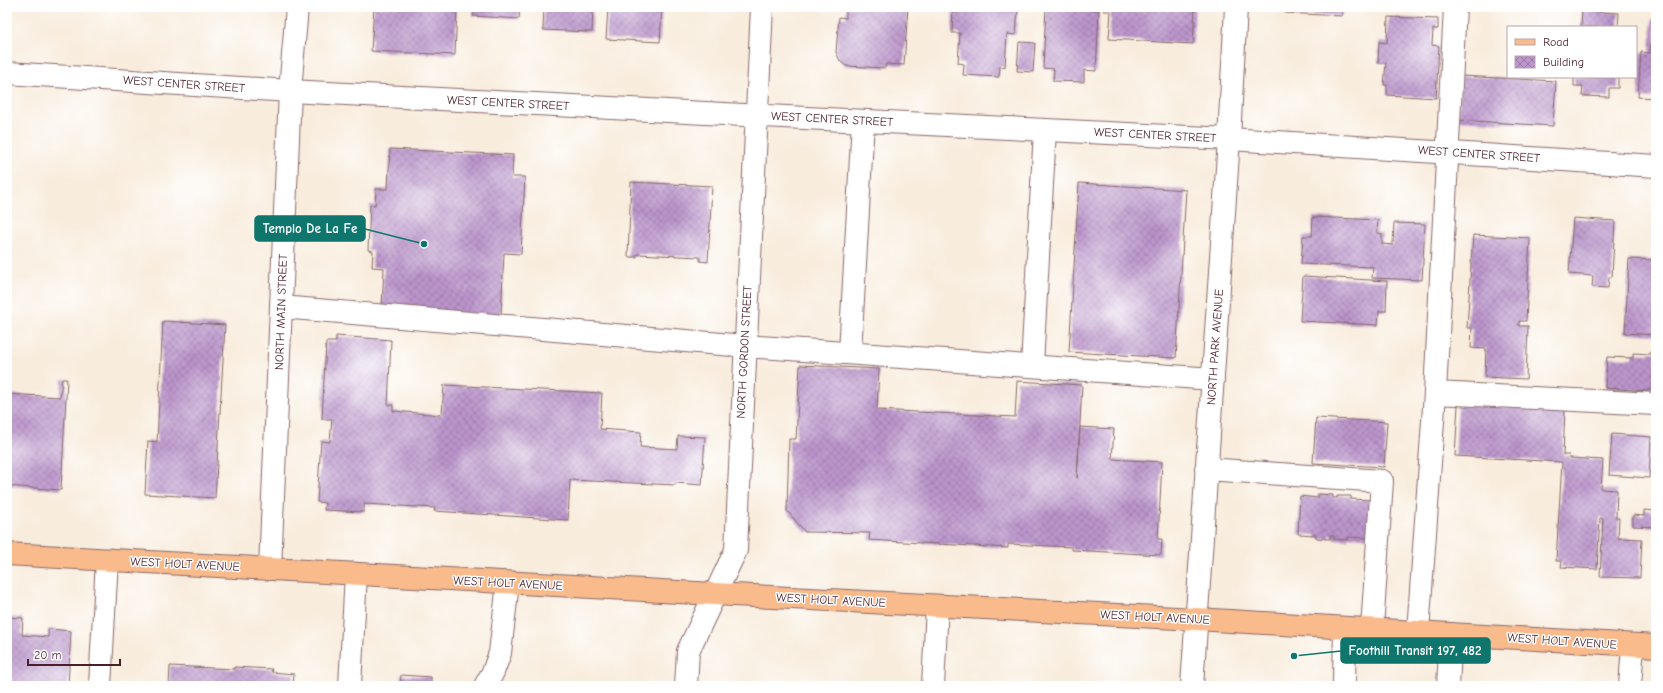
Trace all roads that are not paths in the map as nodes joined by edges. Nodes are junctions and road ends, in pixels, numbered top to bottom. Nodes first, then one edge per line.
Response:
1 (297, 7) edge
2 (762, 7) edge
3 (1236, 7) edge
4 (1455, 7) edge
5 (7, 73) edge
6 (290, 91) junction
7 (755, 116) junction
8 (863, 121) junction
9 (1045, 130) junction
10 (1229, 139) junction
11 (1448, 152) junction
12 (1656, 166) edge
13 (281, 307) junction
14 (745, 346) junction
15 (850, 354) junction
16 (1032, 366) junction
17 (1212, 378) junction
18 (1435, 393) junction
19 (1656, 404) edge
20 (1206, 469) junction
21 (7, 554) edge
22 (107, 560) junction
23 (270, 569) junction
24 (356, 574) junction
25 (508, 582) junction
26 (714, 594) junction
27 (937, 606) junction
28 (1196, 619) junction
29 (1345, 628) junction
30 (1372, 629) junction
31 (1418, 632) junction
32 (1451, 634) junction
33 (1633, 645) junction
34 (1656, 646) edge
35 (100, 686) edge
36 (350, 686) edge
37 (485, 686) edge
38 (686, 686) edge
39 (933, 686) edge
40 (1192, 686) edge
41 (1344, 686) edge
42 (1448, 686) edge
43 (1630, 686) edge

1 - 6 street, NORTH MAIN STREET
2 - 7 street, NORTH GORDON STREET
3 - 10 street, NORTH PARK AVENUE
4 - 11 street
5 - 6 street, WEST CENTER STREET
6 - 7 street, WEST CENTER STREET
6 - 13 street, NORTH MAIN STREET
7 - 8 street, WEST CENTER STREET
7 - 14 street, NORTH GORDON STREET
8 - 9 street, WEST CENTER STREET
8 - 15 street
9 - 10 street, WEST CENTER STREET
9 - 16 street
10 - 11 street, WEST CENTER STREET
10 - 17 street, NORTH PARK AVENUE
11 - 12 street, WEST CENTER STREET
11 - 18 street
13 - 14 street
13 - 23 street, NORTH MAIN STREET
14 - 15 street
14 - 26 street, NORTH GORDON STREET
15 - 16 street
16 - 17 street
17 - 20 street, NORTH PARK AVENUE
18 - 19 street
18 - 31 street
20 - 28 street, NORTH PARK AVENUE
20 - 30 street
21 - 22 main road, WEST HOLT AVENUE
22 - 23 main road, WEST HOLT AVENUE
22 - 35 street
23 - 24 main road, WEST HOLT AVENUE
24 - 25 main road, WEST HOLT AVENUE
24 - 36 street
25 - 26 main road, WEST HOLT AVENUE
25 - 37 street
26 - 27 main road, WEST HOLT AVENUE
26 - 38 street, NORTH GORDON STREET
27 - 28 main road, WEST HOLT AVENUE
27 - 39 street
28 - 29 main road, WEST HOLT AVENUE
28 - 40 street, NORTH PARK AVENUE
29 - 30 main road, WEST HOLT AVENUE
29 - 41 street
30 - 31 main road, WEST HOLT AVENUE
31 - 32 main road, WEST HOLT AVENUE
32 - 33 main road, WEST HOLT AVENUE
32 - 42 street
33 - 34 main road, WEST HOLT AVENUE
33 - 43 street

